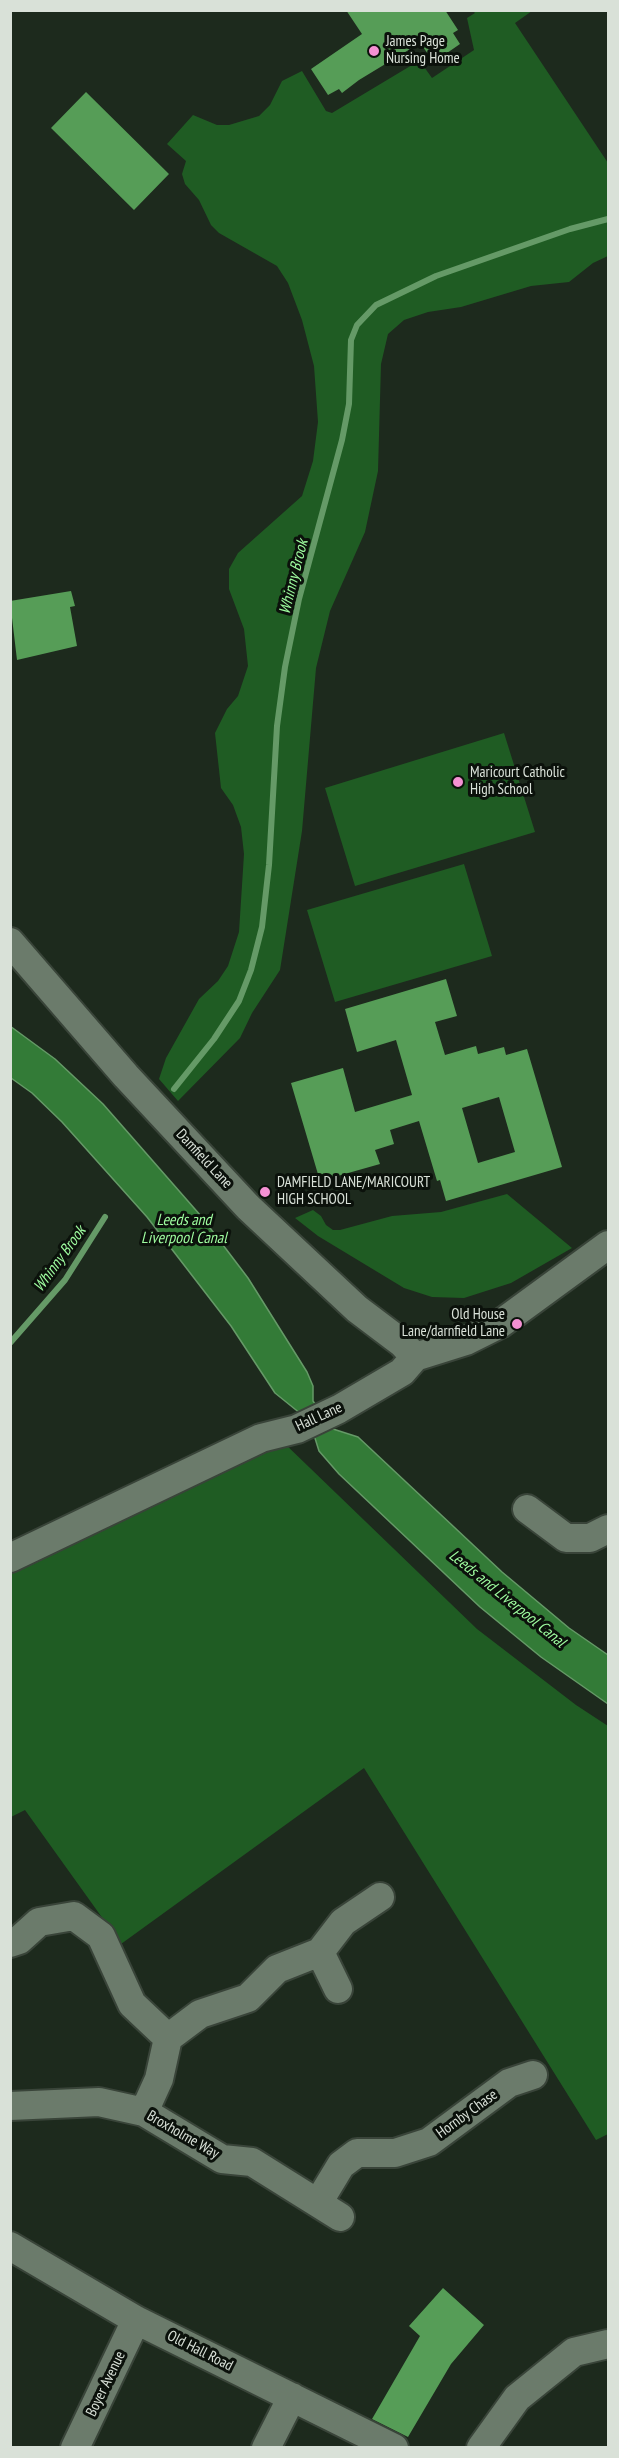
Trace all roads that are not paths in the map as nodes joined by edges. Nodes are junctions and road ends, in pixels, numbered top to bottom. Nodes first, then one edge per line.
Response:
1 (10, 942) edge
2 (609, 1245) edge
3 (415, 1357) junction
4 (527, 1509) dead end
5 (609, 1529) edge
6 (10, 1558) edge
7 (380, 1897) dead end
8 (10, 1943) edge
9 (320, 1952) junction
10 (338, 1989) dead end
11 (168, 2038) junction
12 (533, 2075) dead end
13 (10, 2106) edge
14 (144, 2112) junction
15 (329, 2210) joint
16 (10, 2246) edge
17 (136, 2320) junction
18 (609, 2344) edge
19 (292, 2397) junction
20 (75, 2448) edge
21 (266, 2448) edge
22 (394, 2448) edge
23 (481, 2448) edge

1 - 3 street, Damfield Lane
2 - 3 street, Hall Lane
3 - 6 street, Hall Lane
4 - 5 street
7 - 9 street
8 - 11 street
9 - 10 street
9 - 11 street
11 - 14 street
12 - 15 street, Hornby Chase
13 - 14 street, Broxholme Way
14 - 15 street, Broxholme Way
16 - 17 street, Old Hall Road
17 - 19 street, Old Hall Road
17 - 20 street, Boyer Avenue
18 - 23 street
19 - 21 street
19 - 22 street, Old Hall Road

